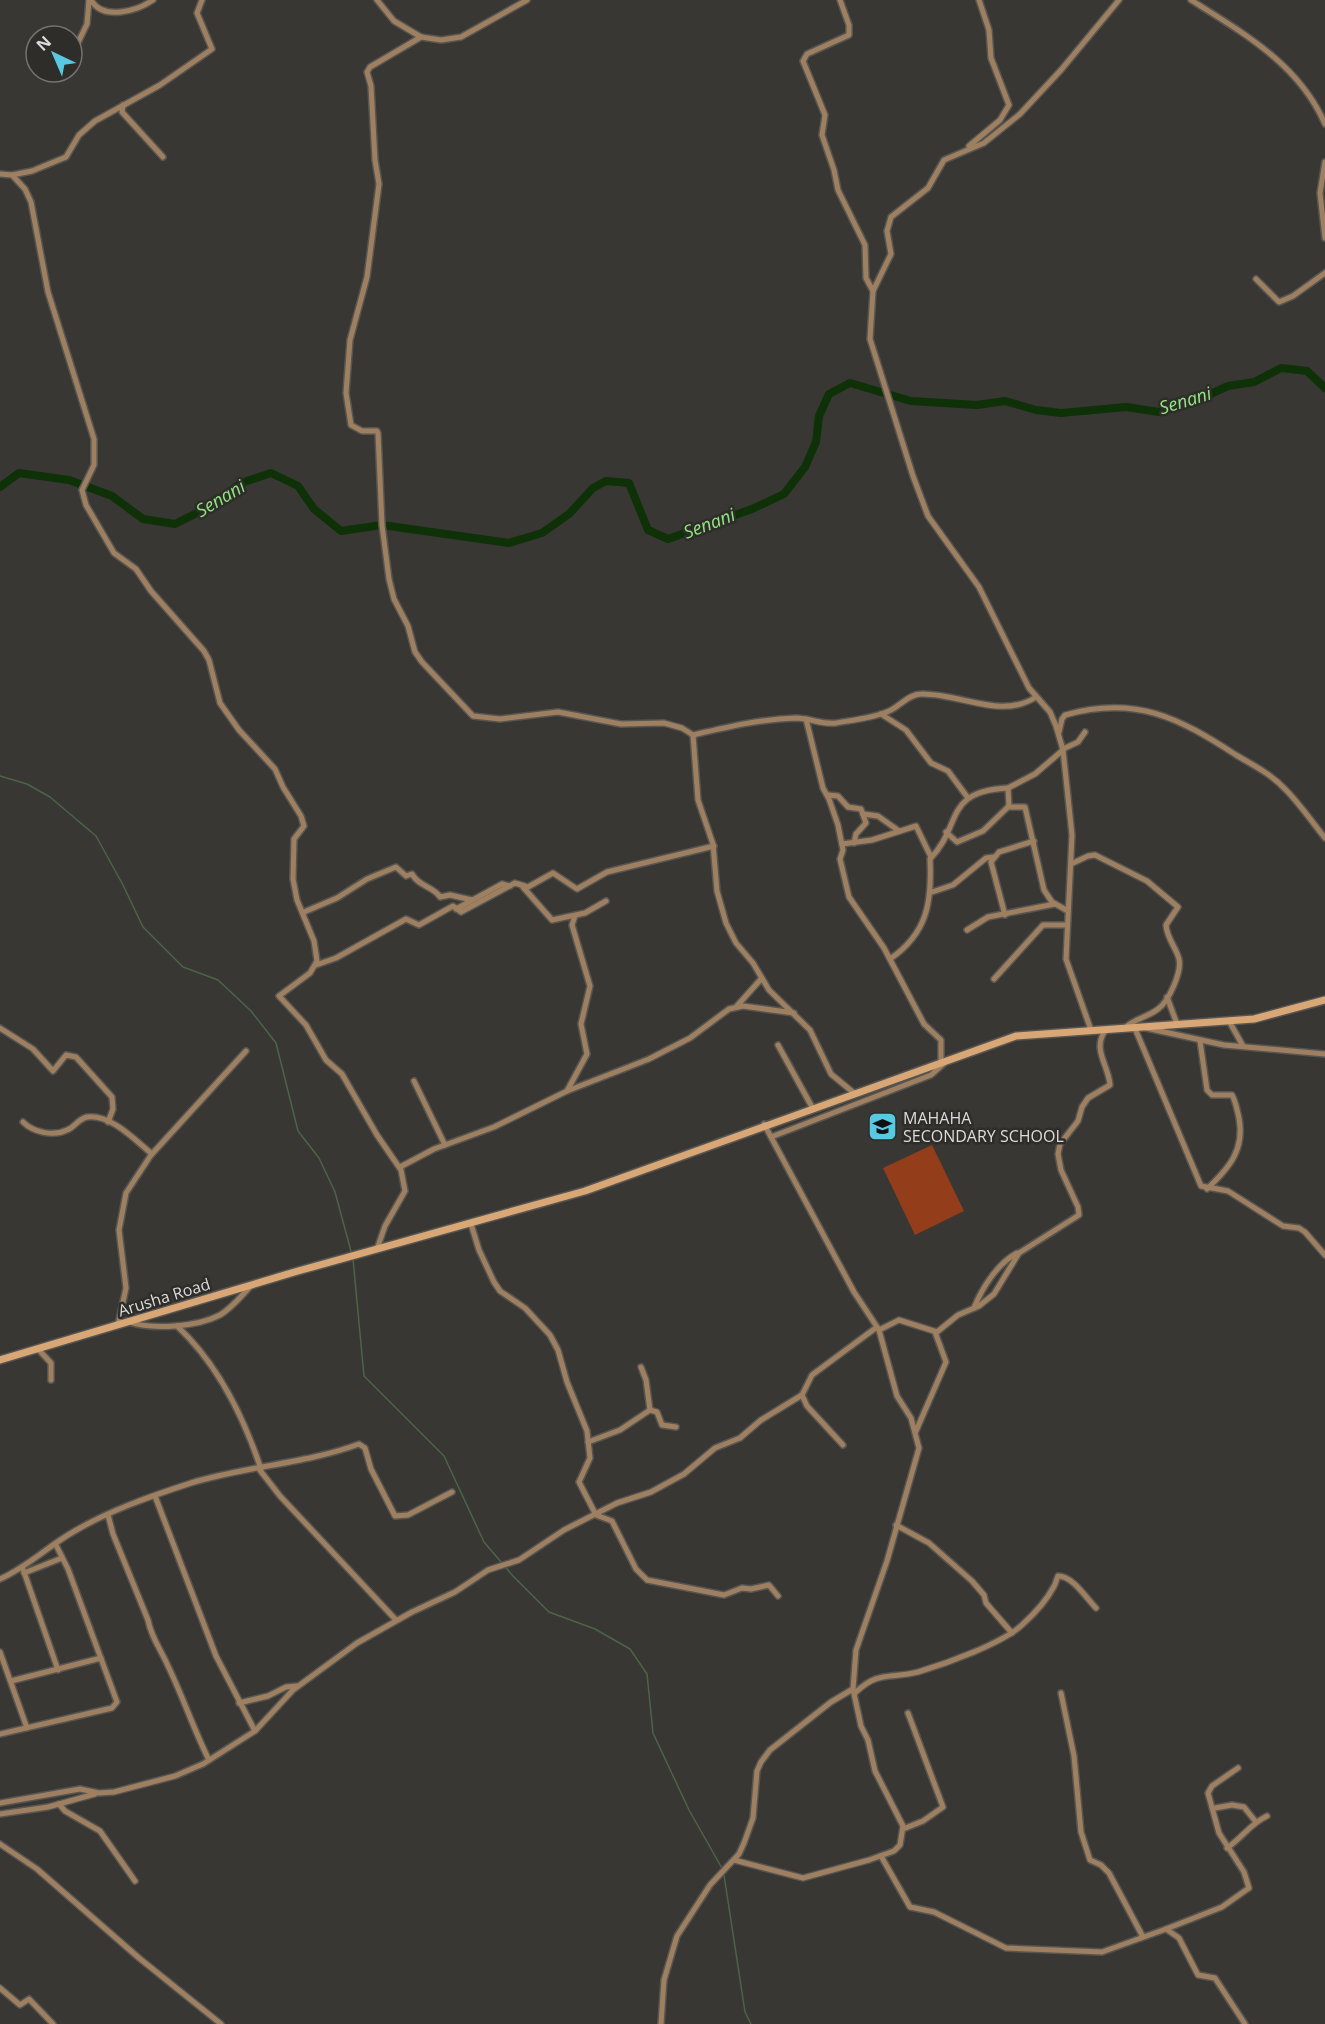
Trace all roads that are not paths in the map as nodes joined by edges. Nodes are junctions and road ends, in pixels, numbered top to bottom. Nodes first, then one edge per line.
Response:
1 (90, 0) edge
2 (153, 0) edge
3 (202, 0) edge
4 (377, 0) edge
5 (527, 0) edge
6 (840, 0) edge
7 (978, 0) edge
8 (1119, 0) edge
9 (1191, 0) edge
10 (84, 30) edge
11 (421, 37) junction
12 (123, 105) junction
13 (1325, 124) edge
14 (960, 152) junction
15 (163, 157) dead end
16 (1325, 162) edge
17 (0, 174) edge
18 (12, 175) junction
19 (1325, 238) edge
20 (1325, 273) edge
21 (1256, 279) dead end
22 (873, 291) junction
23 (1036, 696) junction
24 (881, 714) junction
25 (806, 719) junction
26 (1085, 732) dead end
27 (693, 735) junction
28 (1059, 739) junction
29 (1063, 750) junction
30 (1008, 788) junction
31 (828, 795) junction
32 (968, 798) junction
33 (1008, 807) junction
34 (863, 814) junction
35 (899, 831) junction
36 (946, 832) junction
37 (1325, 838) edge
38 (1034, 841) junction
39 (854, 843) junction
40 (842, 844) junction
41 (714, 846) junction
42 (931, 857) junction
43 (994, 857) junction
44 (1071, 864) junction
45 (510, 886) junction
46 (523, 887) junction
47 (932, 892) junction
48 (472, 900) junction
49 (606, 901) dead end
50 (1055, 904) junction
51 (456, 909) junction
52 (1068, 911) junction
53 (304, 912) junction
54 (1005, 915) junction
55 (575, 916) junction
56 (1067, 925) junction
57 (967, 930) dead end
58 (890, 959) junction
59 (316, 965) junction
60 (762, 978) junction
61 (994, 980) dead end
62 (1167, 996) junction
63 (1325, 1000) edge
64 (736, 1006) junction
65 (794, 1013) junction
66 (1228, 1021) junction
67 (1177, 1024) junction
68 (1133, 1026) junction
69 (0, 1029) edge
70 (1107, 1029) junction
71 (1091, 1030) junction
72 (1200, 1041) junction
73 (778, 1045) dead end
74 (1243, 1046) junction
75 (246, 1051) dead end
76 (1325, 1054) edge
77 (945, 1060) junction
78 (414, 1082) dead end
79 (567, 1091) junction
80 (854, 1093) junction
81 (812, 1107) junction
82 (23, 1122) dead end
83 (108, 1122) junction
84 (764, 1124) junction
85 (771, 1137) junction
86 (445, 1145) junction
87 (152, 1154) junction
88 (400, 1167) junction
89 (1207, 1189) junction
90 (471, 1224) junction
91 (377, 1249) junction
92 (1019, 1252) junction
93 (1325, 1255) edge
94 (251, 1286) junction
95 (973, 1309) junction
96 (129, 1322) junction
97 (118, 1325) junction
98 (177, 1326) junction
99 (878, 1329) junction
100 (935, 1332) junction
101 (38, 1349) junction
102 (0, 1360) edge
103 (641, 1367) dead end
104 (51, 1380) dead end
105 (802, 1395) junction
106 (650, 1410) junction
107 (676, 1427) dead end
108 (915, 1432) junction
109 (588, 1442) junction
110 (843, 1445) dead end
111 (260, 1469) junction
112 (452, 1492) dead end
113 (155, 1496) junction
114 (108, 1515) junction
115 (596, 1515) junction
116 (896, 1525) junction
117 (56, 1545) junction
118 (62, 1558) junction
119 (23, 1571) junction
120 (0, 1579) edge
121 (778, 1596) dead end
122 (1096, 1608) dead end
123 (396, 1620) junction
124 (1012, 1633) junction
125 (0, 1652) edge
126 (101, 1658) junction
127 (58, 1670) junction
128 (11, 1682) junction
129 (298, 1686) junction
130 (854, 1691) junction
131 (1061, 1693) dead end
132 (239, 1703) junction
133 (909, 1713) dead end
134 (27, 1728) junction
135 (255, 1731) junction
136 (0, 1734) edge
137 (209, 1760) junction
138 (1238, 1768) dead end
139 (99, 1793) junction
140 (0, 1803) edge
141 (59, 1804) junction
142 (1215, 1808) junction
143 (0, 1814) edge
144 (1267, 1816) dead end
145 (1256, 1822) junction
146 (903, 1829) junction
147 (0, 1844) edge
148 (1227, 1848) junction
149 (881, 1856) junction
150 (734, 1860) junction
151 (135, 1881) dead end
152 (1166, 1929) junction
153 (1143, 1937) junction
154 (0, 1988) edge
155 (53, 2024) edge
156 (221, 2024) edge
157 (661, 2024) edge
158 (1245, 2024) edge

1 - 2 street
1 - 10 street
3 - 12 street
4 - 11 street
5 - 11 street
6 - 22 street
7 - 14 street
8 - 14 street
9 - 13 street
11 - 27 street
12 - 15 street
12 - 18 street
14 - 22 street
16 - 19 street
17 - 18 street
18 - 53 street
20 - 21 street
22 - 23 street
23 - 24 street
23 - 28 street
24 - 25 street
24 - 32 street
25 - 27 street
25 - 31 street
26 - 29 street
27 - 41 street
28 - 29 street
28 - 37 street
29 - 30 street
29 - 44 street
30 - 32 street
30 - 33 street
31 - 34 street
31 - 40 street
32 - 36 street
33 - 36 street
33 - 38 street
34 - 35 street
34 - 39 street
35 - 39 street
35 - 42 street
36 - 42 street
38 - 43 street
38 - 50 street
39 - 40 street
40 - 58 street
41 - 46 street
41 - 60 street
42 - 47 street
43 - 47 street
43 - 54 street
44 - 52 street
44 - 62 street
45 - 46 street
45 - 48 street
45 - 51 street
46 - 55 street
47 - 58 street
48 - 51 street
48 - 53 street
49 - 55 street
50 - 52 street
50 - 54 street
51 - 59 street
52 - 56 street
53 - 59 street
54 - 57 street
55 - 79 street
56 - 61 street
56 - 71 street
58 - 77 street
59 - 88 street
60 - 64 street
60 - 65 street
62 - 67 street
62 - 68 street
63 - 66 main road, Arusha Road
64 - 65 street
64 - 79 street
65 - 80 street
66 - 67 main road, Arusha Road
66 - 74 street
67 - 68 main road, Arusha Road
68 - 70 main road, Arusha Road
68 - 72 street
68 - 89 street
69 - 83 street
70 - 71 main road, Arusha Road
70 - 92 street
71 - 77 main road, Arusha Road
72 - 74 street
72 - 89 street
73 - 81 street
74 - 76 street
75 - 87 street
77 - 80 main road, Arusha Road
77 - 85 street
78 - 86 street
79 - 86 street
80 - 81 main road, Arusha Road
81 - 84 main road, Arusha Road
82 - 83 street
83 - 87 street
84 - 85 street
84 - 90 main road, Arusha Road
85 - 99 street
86 - 88 street
87 - 97 street
88 - 91 street
89 - 93 street
90 - 91 main road, Arusha Road
90 - 109 street
91 - 94 main road, Arusha Road
92 - 95 street
92 - 95 street
94 - 96 main road, Arusha Road
94 - 98 street
95 - 100 street
96 - 97 main road, Arusha Road
96 - 98 street
97 - 101 main road, Arusha Road
98 - 111 street
99 - 100 street
99 - 105 street
99 - 108 street
100 - 108 street
101 - 102 main road, Arusha Road
101 - 104 street
103 - 106 street
105 - 110 street
105 - 115 street
106 - 107 street
106 - 109 street
108 - 116 street
109 - 115 street
111 - 112 street
111 - 113 street
111 - 123 street
113 - 114 street
113 - 132 street
114 - 117 street
114 - 137 street
115 - 121 street
115 - 123 street
116 - 124 street
116 - 130 street
117 - 118 street
117 - 119 street
118 - 119 street
118 - 126 street
119 - 120 street
119 - 127 street
122 - 124 street
123 - 129 street
124 - 130 street
125 - 128 street
126 - 127 street
126 - 134 street
127 - 128 street
128 - 134 street
129 - 132 street
129 - 135 street
130 - 146 street
130 - 150 street
131 - 153 street
132 - 135 street
133 - 146 street
134 - 136 street
135 - 137 street
137 - 139 street
138 - 142 street
139 - 140 street
139 - 141 street
141 - 143 street
141 - 151 street
142 - 145 street
142 - 148 street
144 - 145 street
145 - 148 street
146 - 149 street
147 - 156 street
148 - 152 street
149 - 150 street
149 - 153 street
150 - 157 street
152 - 153 street
152 - 158 street
154 - 155 street

